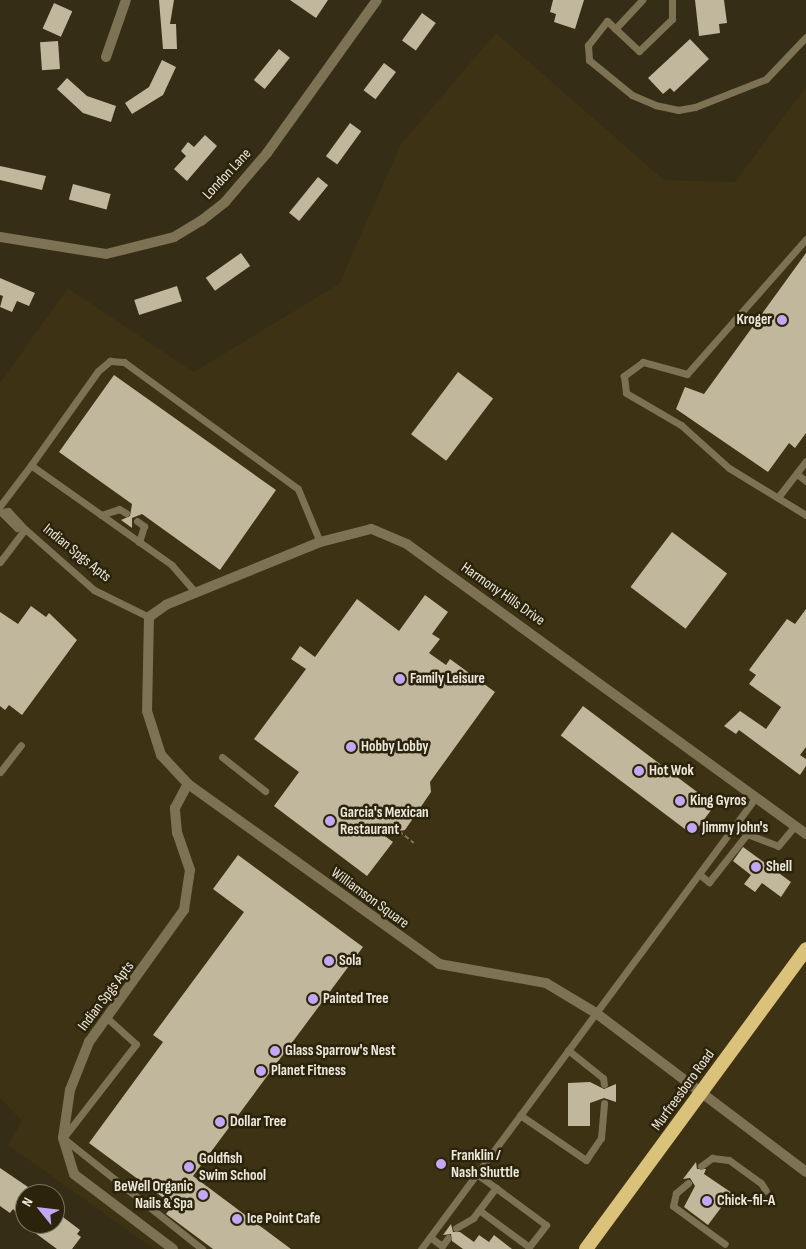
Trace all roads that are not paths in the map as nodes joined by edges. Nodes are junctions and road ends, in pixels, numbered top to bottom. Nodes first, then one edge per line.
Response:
1 (126, 0) edge
2 (377, 0) edge
3 (642, 0) edge
4 (672, 0) edge
5 (615, 28) junction
6 (806, 38) edge
7 (106, 57) dead end
8 (0, 237) edge
9 (806, 239) edge
10 (806, 461) edge
11 (31, 465) junction
12 (797, 474) junction
13 (806, 481) edge
14 (779, 496) junction
15 (1, 510) edge
16 (126, 513) dead end
17 (101, 515) junction
18 (806, 515) edge
19 (137, 521) dead end
20 (23, 528) junction
21 (140, 542) junction
22 (320, 542) junction
23 (0, 562) edge
24 (196, 593) junction
25 (149, 617) junction
26 (21, 745) dead end
27 (222, 757) dead end
28 (0, 772) edge
29 (188, 784) junction
30 (265, 792) dead end
31 (756, 797) junction
32 (736, 824) junction
33 (795, 826) junction
34 (747, 834) junction
35 (806, 834) edge
36 (699, 874) junction
37 (806, 949) edge
38 (596, 1013) junction
39 (107, 1018) junction
40 (568, 1050) junction
41 (604, 1084) dead end
42 (700, 1094) junction
43 (604, 1103) dead end
44 (520, 1115) junction
45 (63, 1138) junction
46 (701, 1166) dead end
47 (806, 1172) edge
48 (477, 1174) junction
49 (688, 1183) dead end
50 (496, 1188) junction
51 (766, 1191) dead end
52 (479, 1210) junction
53 (456, 1228) dead end
54 (430, 1237) junction
55 (448, 1238) dead end
56 (725, 1244) dead end
57 (173, 1249) edge
58 (202, 1249) edge
59 (421, 1249) edge
60 (586, 1249) edge

1 - 7 street
2 - 8 street, London Lane
3 - 5 lane
4 - 5 lane
5 - 6 lane
9 - 14 lane
10 - 12 lane
11 - 15 lane
11 - 17 lane
11 - 22 lane
12 - 13 lane
12 - 14 lane
14 - 18 lane
15 - 20 lane
16 - 17 lane
17 - 21 lane
19 - 21 lane
20 - 23 lane, Indian Spgs Apts
20 - 25 lane, Indian Spgs Apts
21 - 24 lane
22 - 24 street, Harmony Hills Drive
22 - 31 street, Harmony Hills Drive
24 - 25 street, Harmony Hills Drive
25 - 29 street, Williamson Square
26 - 28 lane
27 - 30 lane
29 - 38 street, Williamson Square
29 - 39 street, Indian Spgs Apts
31 - 32 lane
31 - 33 street, Harmony Hills Drive
32 - 34 lane
32 - 36 lane
33 - 34 lane
33 - 35 street, Harmony Hills Drive
34 - 36 lane
36 - 38 lane
37 - 42 highway, Murfreesboro Road
38 - 40 lane
38 - 42 street, Williamson Square
39 - 45 street, Indian Spgs Apts
39 - 45 lane
40 - 41 lane
40 - 44 lane
42 - 47 street, Williamson Square
42 - 60 highway, Murfreesboro Road
43 - 44 lane
44 - 48 lane
45 - 57 street, Indian Spgs Apts
45 - 58 lane
46 - 51 lane
48 - 50 lane
48 - 54 lane
49 - 56 lane
50 - 52 lane
50 - 52 lane
52 - 53 lane
54 - 55 lane
54 - 59 lane

